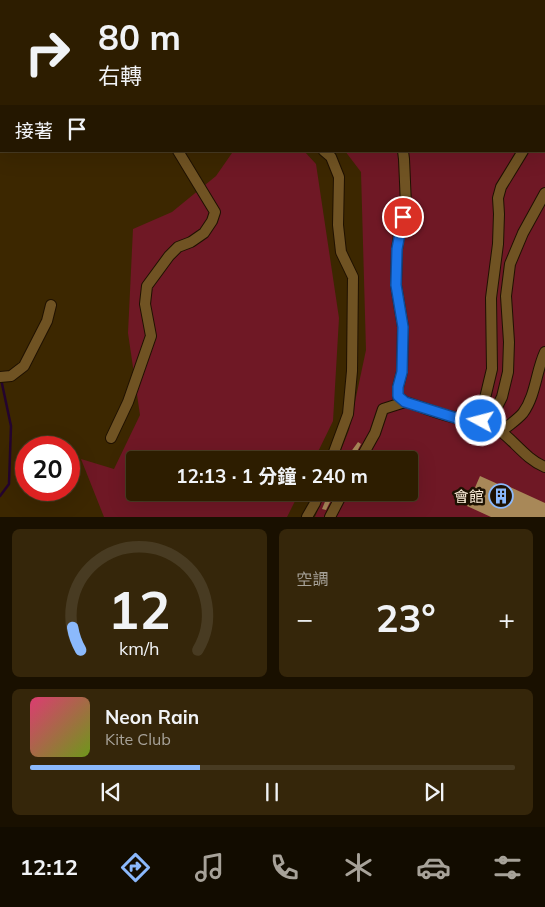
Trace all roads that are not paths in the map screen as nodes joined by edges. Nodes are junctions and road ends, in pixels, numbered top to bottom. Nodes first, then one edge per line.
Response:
1 (179, 152) edge
2 (325, 152) edge
3 (403, 152) edge
4 (522, 152) edge
5 (545, 193) edge
6 (51, 304) dead end
7 (545, 352) edge
8 (2, 377) edge
9 (405, 402) junction
10 (485, 422) junction
11 (502, 432) junction
12 (111, 438) dead end
13 (334, 451) edge
14 (365, 451) edge
15 (545, 467) edge
16 (316, 501) edge
17 (338, 501) edge
18 (307, 517) edge
19 (330, 517) edge

1 - 12 street
2 - 13 street
3 - 9 street
4 - 10 street
5 - 10 street
6 - 8 street
7 - 11 street
9 - 10 street
9 - 14 street
10 - 11 street
11 - 15 street
16 - 18 street
17 - 19 street

